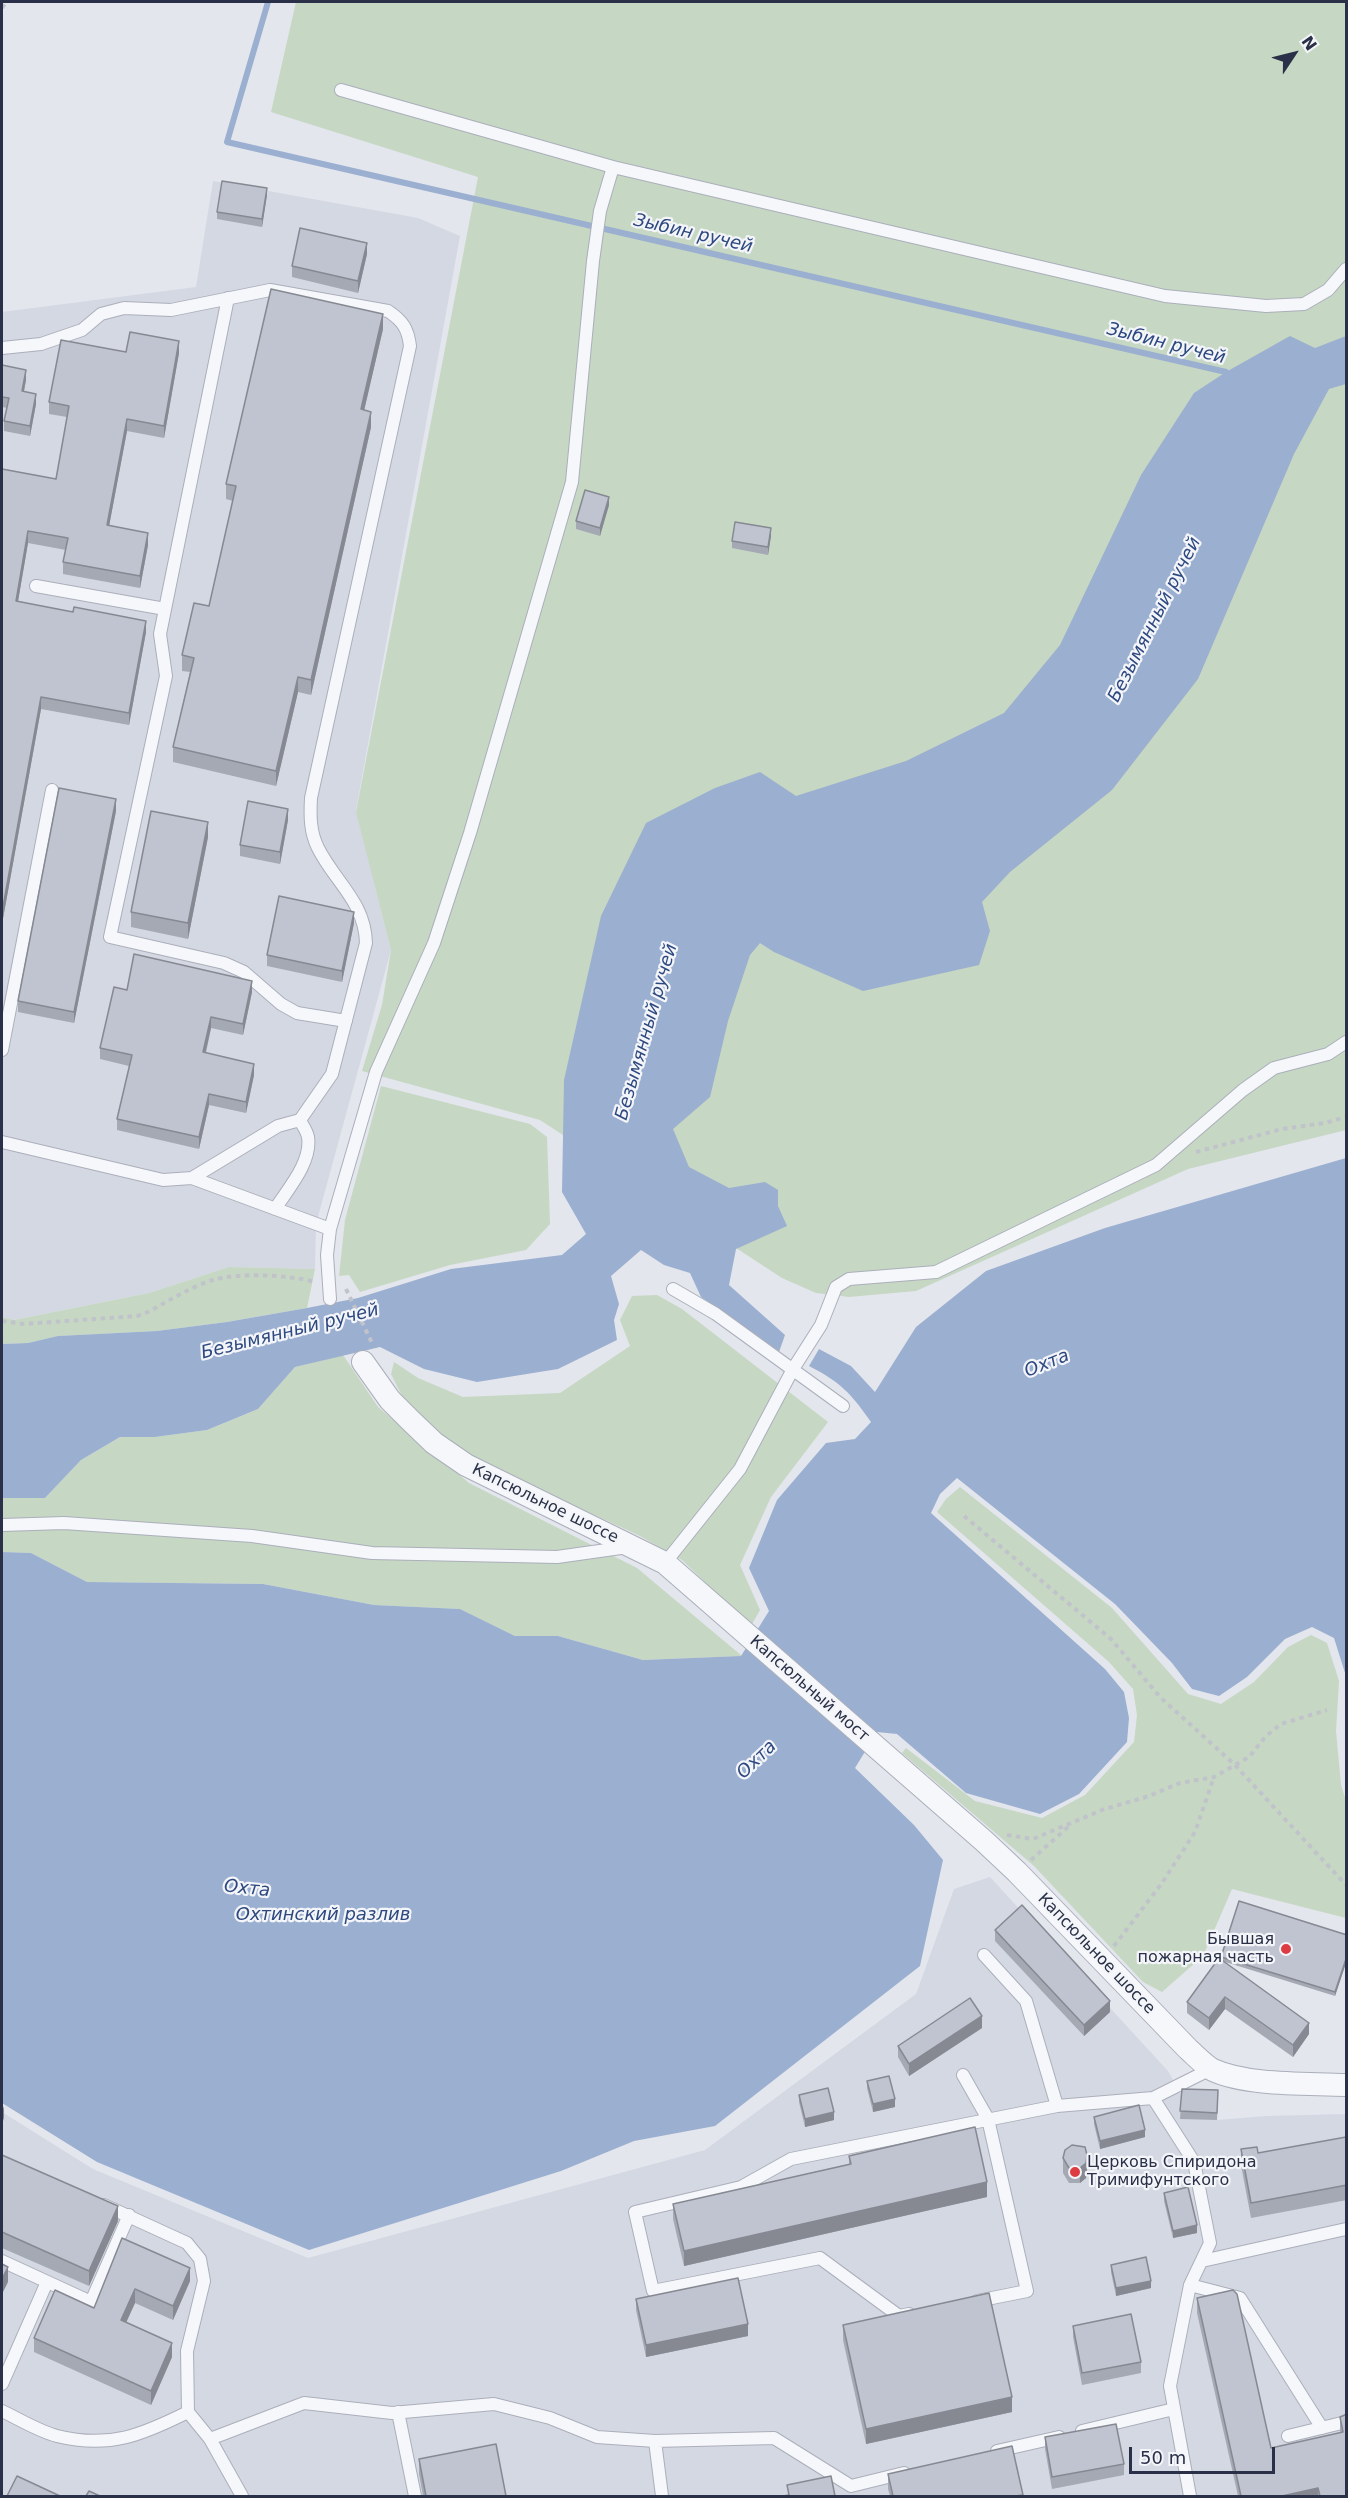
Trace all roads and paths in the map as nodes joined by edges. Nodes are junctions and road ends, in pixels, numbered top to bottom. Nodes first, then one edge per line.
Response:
1 (6, 2) edge
2 (2, 8) edge
3 (341, 90) dead end
4 (613, 167) junction
5 (1347, 269) edge
6 (228, 298) junction
7 (2, 348) edge
8 (36, 586) dead end
9 (165, 609) junction
10 (52, 790) dead end
11 (346, 1021) junction
12 (1347, 1042) edge
13 (2, 1050) edge
14 (1347, 1117) edge
15 (300, 1120) junction
16 (2, 1142) edge
17 (1193, 1154) dead end
18 (192, 1178) junction
19 (275, 1209) junction
20 (330, 1229) junction
21 (328, 1286) junction
22 (672, 1289) dead end
23 (349, 1295) dead end
24 (330, 1299) dead end
25 (2, 1321) edge
26 (369, 1356) joint
27 (793, 1369) junction
28 (843, 1406) dead end
29 (964, 1516) dead end
30 (2, 1525) edge
31 (632, 1546) junction
32 (665, 1563) junction
33 (741, 1629) joint
34 (1327, 1710) dead end
35 (877, 1748) joint
36 (1234, 1764) junction
37 (1214, 1777) junction
38 (1072, 1823) junction
39 (984, 1841) junction
40 (1017, 1872) junction
41 (1347, 1885) edge
42 (984, 1955) dead end
43 (1102, 1961) junction
44 (1211, 2069) junction
45 (963, 2075) dead end
46 (1347, 2085) edge
47 (1153, 2098) junction
48 (1057, 2106) junction
49 (988, 2120) junction
50 (97, 2202) edge
51 (129, 2216) junction
52 (1347, 2229) edge
53 (2, 2261) edge
54 (1202, 2261) junction
55 (47, 2282) junction
56 (1190, 2285) junction
57 (968, 2302) edge
58 (922, 2311) edge
59 (2, 2384) edge
60 (1174, 2409) junction
61 (2, 2411) edge
62 (188, 2412) junction
63 (398, 2412) junction
64 (1347, 2422) edge
65 (1322, 2428) junction
66 (1288, 2436) dead end
67 (210, 2439) junction
68 (654, 2441) junction
69 (990, 2453) edge
70 (921, 2469) edge
71 (242, 2496) edge
72 (415, 2496) edge
73 (662, 2496) edge
74 (1190, 2496) edge

1 - 2 path
3 - 4 lane
4 - 5 lane
4 - 20 lane
6 - 7 lane
6 - 9 lane
6 - 11 lane
8 - 9 lane
9 - 11 lane
10 - 13 lane
11 - 15 lane
12 - 27 lane
14 - 17 path
15 - 18 lane
15 - 19 lane
16 - 18 lane
18 - 19 lane
19 - 20 lane
20 - 21 lane
21 - 24 lane
21 - 25 path
22 - 27 lane
23 - 26 path
26 - 31 street, Капсюльное шоссе
27 - 28 lane
27 - 32 lane
29 - 36 path
30 - 31 lane
31 - 32 street, Капсюльное шоссе
32 - 33 street, Капсюльное шоссе
33 - 35 street, Капсюльный мост
34 - 36 path
35 - 39 street, Капсюльное шоссе
36 - 37 path
36 - 41 path
37 - 38 path
37 - 43 path
38 - 39 path
38 - 40 path
39 - 40 street, Капсюльное шоссе
40 - 43 street, Капсюльное шоссе
42 - 48 lane
43 - 44 street, Капсюльное шоссе
44 - 46 street, Капсюльное шоссе
44 - 47 lane
45 - 49 lane
47 - 48 lane
47 - 54 lane
48 - 49 lane
49 - 57 lane
49 - 58 lane
50 - 51 lane
51 - 55 lane
51 - 62 lane
52 - 54 lane
53 - 55 lane
54 - 56 lane
55 - 59 lane
56 - 60 lane
56 - 65 lane
60 - 69 lane
60 - 74 lane
61 - 62 lane
62 - 67 lane
63 - 67 lane
63 - 68 lane
63 - 72 lane
64 - 65 lane
65 - 66 lane
67 - 71 lane
68 - 70 lane
68 - 73 lane

